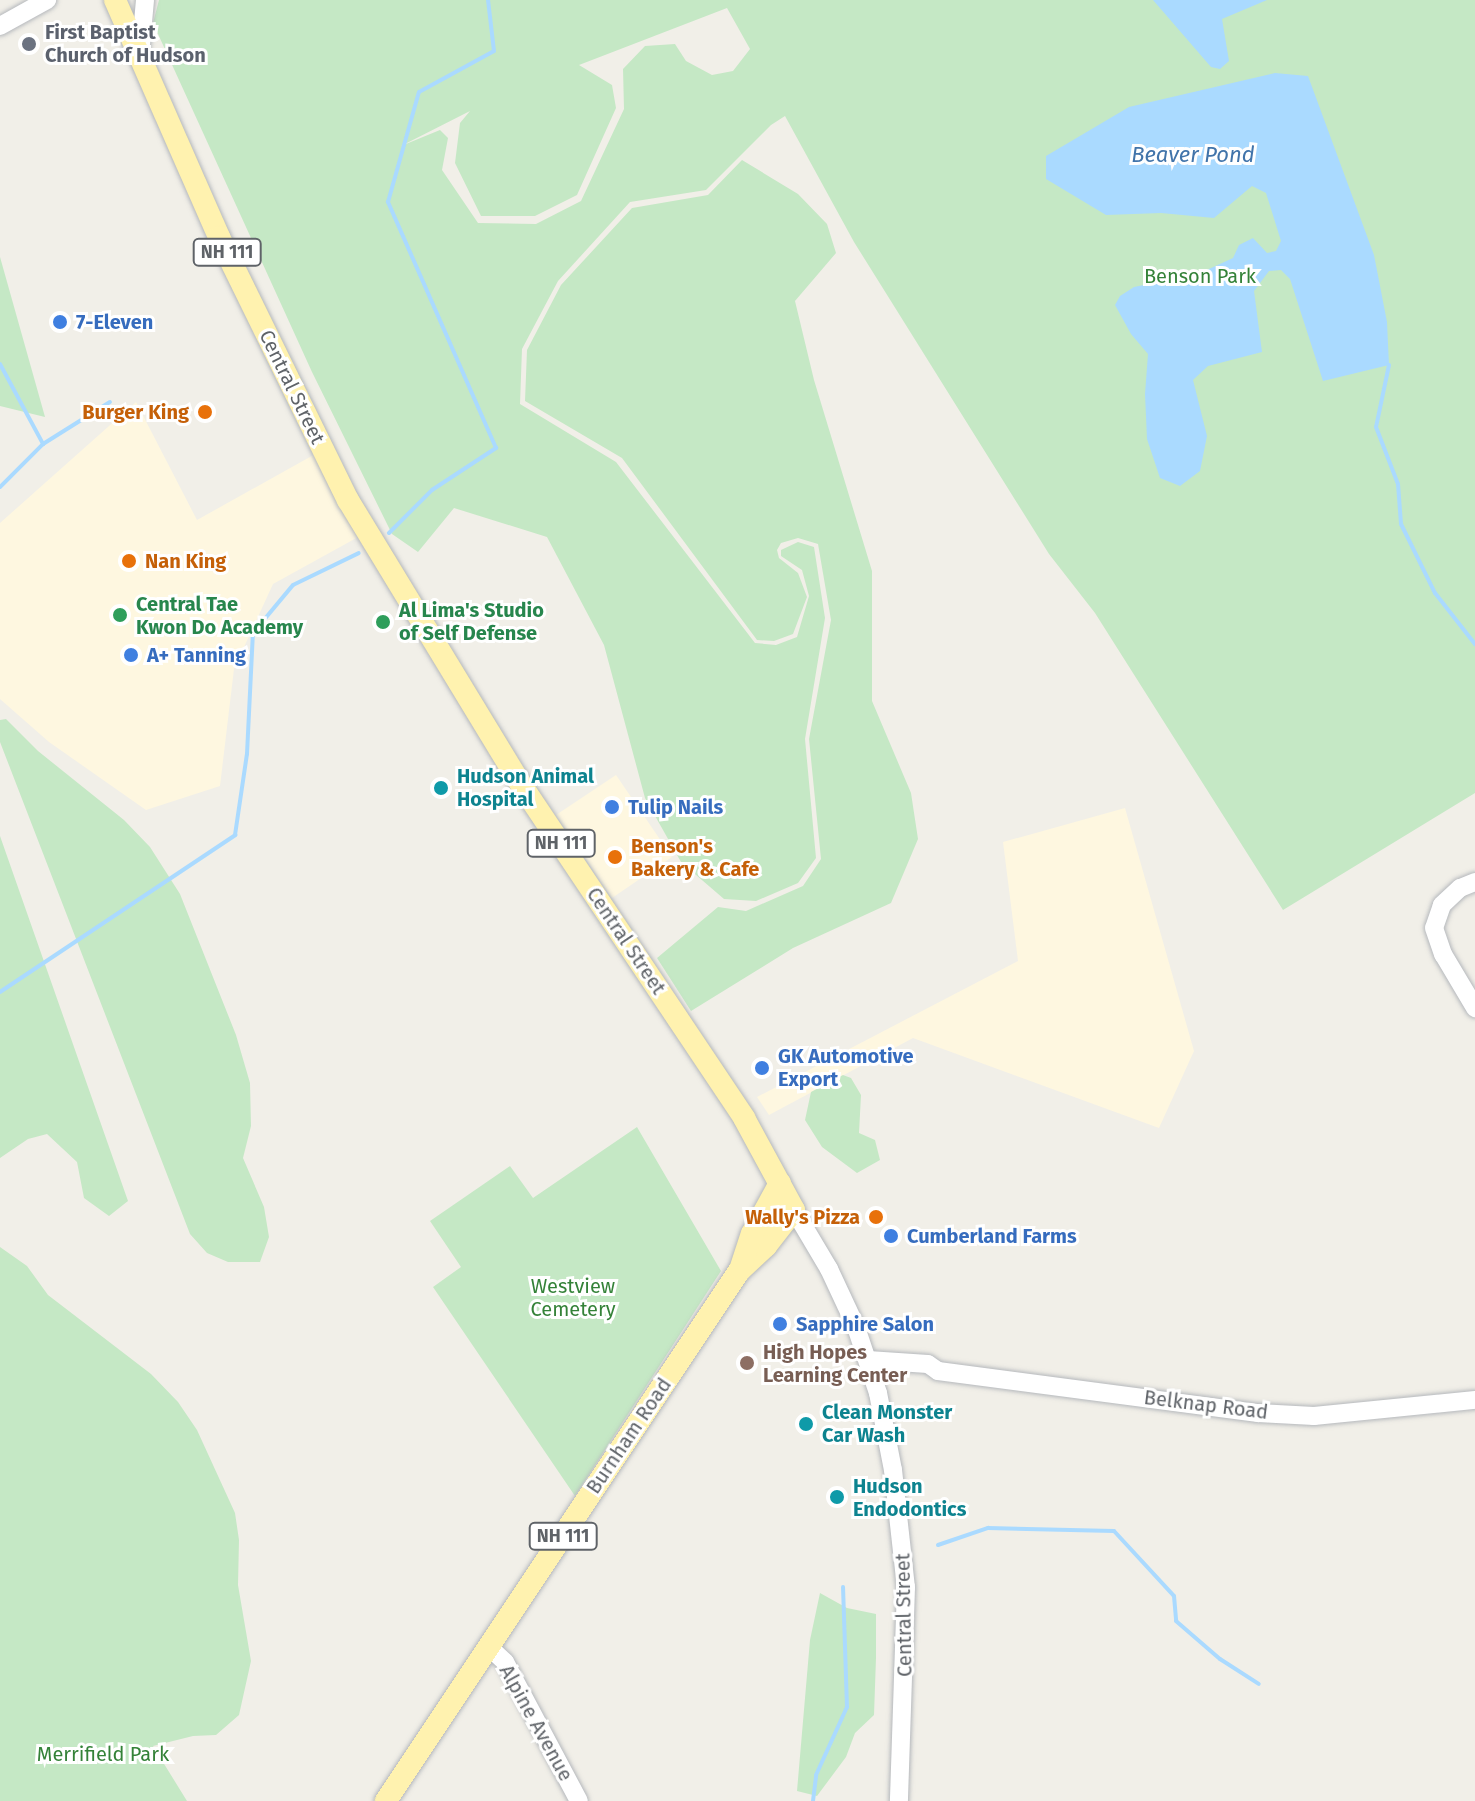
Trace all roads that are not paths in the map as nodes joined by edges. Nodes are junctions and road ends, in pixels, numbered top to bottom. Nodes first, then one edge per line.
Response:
1 (47, 0) edge
2 (115, 0) edge
3 (145, 0) edge
4 (0, 26) edge
5 (140, 55) junction
6 (1475, 882) edge
7 (1475, 1008) edge
8 (780, 1183) junction
9 (794, 1210) junction
10 (739, 1271) junction
11 (868, 1360) junction
12 (1475, 1400) edge
13 (489, 1647) junction
14 (386, 1801) edge
15 (579, 1801) edge
16 (899, 1801) edge

1 - 4 street
2 - 5 main road, Central Street / NH 111
3 - 5 street
5 - 8 main road, Central Street / NH 111
6 - 7 street
8 - 9 main road, Central Street / NH 111
8 - 10 main road, Burnham Road / NH 111
9 - 10 main road, Burnham Road / NH 111
9 - 11 street, Central Street
10 - 13 main road, Burnham Road / NH 111
11 - 12 street, Belknap Road
11 - 16 street, Central Street
13 - 14 main road, Burnham Road / NH 111
13 - 15 street, Alpine Avenue

